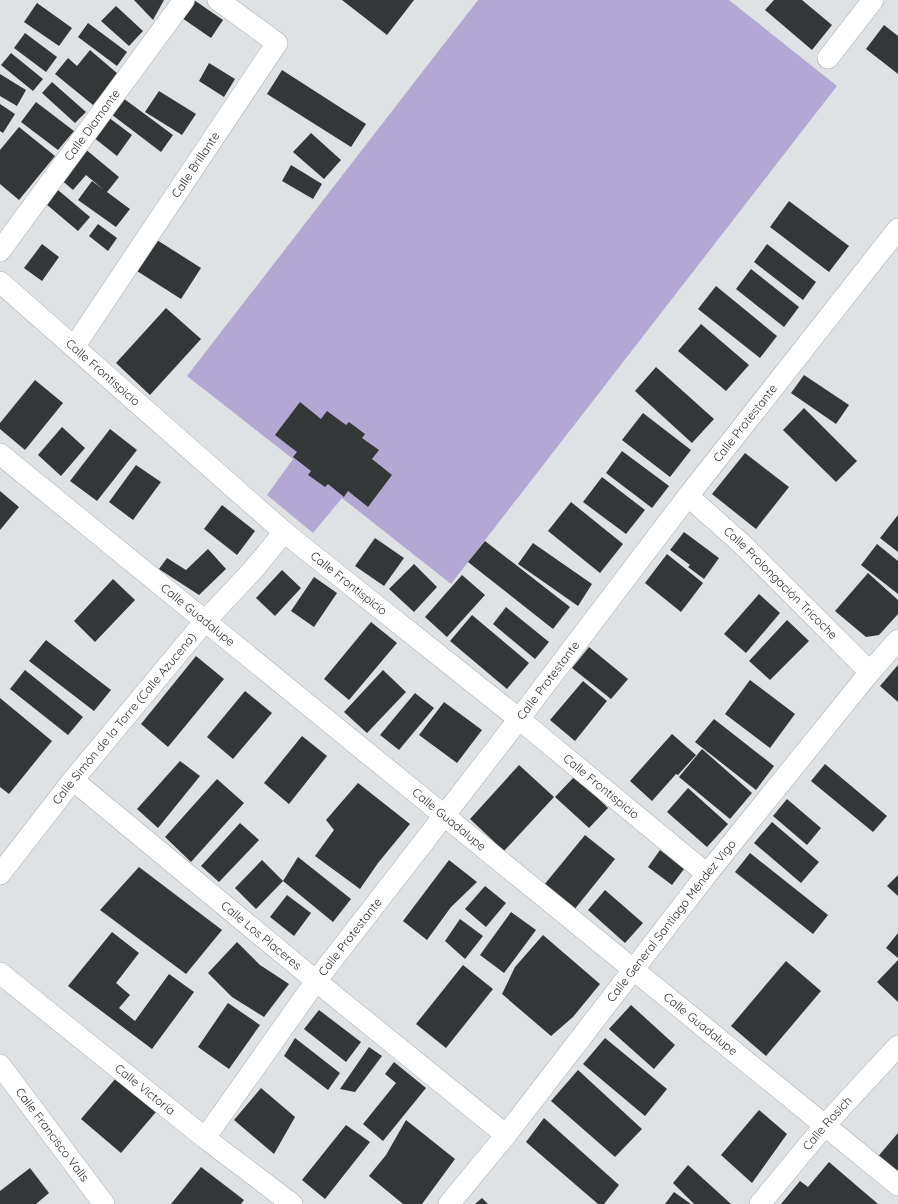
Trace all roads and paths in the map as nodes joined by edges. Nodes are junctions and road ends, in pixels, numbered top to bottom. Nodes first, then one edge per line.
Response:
1 (184, 0) edge
2 (218, 0) edge
3 (873, 0) edge
4 (828, 58) dead end
5 (898, 229) edge
6 (0, 251) edge
7 (0, 282) edge
8 (74, 347) junction
9 (0, 454) edge
10 (688, 496) junction
11 (284, 532) junction
12 (205, 621) junction
13 (898, 640) edge
14 (870, 672) junction
15 (519, 719) junction
16 (73, 780) junction
17 (444, 815) junction
18 (0, 874) edge
19 (706, 874) junction
20 (633, 970) junction
21 (0, 973) edge
22 (316, 981) junction
23 (898, 1046) edge
24 (0, 1065) edge
25 (825, 1125) junction
26 (506, 1135) junction
27 (205, 1138) junction
28 (898, 1185) edge
29 (104, 1204) edge
30 (292, 1204) edge
31 (449, 1204) edge
32 (760, 1204) edge

1 - 6 street, Calle Diamante
2 - 8 street, Calle Brillante
3 - 4 street
5 - 10 street, Calle Protestante
7 - 8 street, Calle Frontispicio
8 - 11 street, Calle Frontispicio
9 - 12 street, Calle Guadalupe
10 - 14 street, Calle Prolongación Tricoche
10 - 15 street, Calle Protestante
11 - 12 street, Calle Simón de la Torre (Calle Azucena)
11 - 15 street, Calle Frontispicio
12 - 16 street, Calle Simón de la Torre (Calle Azucena)
12 - 17 street, Calle Guadalupe
13 - 14 street, Calle General Santiago Méndez Vigo
14 - 19 street, Calle General Santiago Méndez Vigo
15 - 17 street, Calle Protestante
15 - 19 street, Calle Frontispicio
16 - 18 street, Calle Simón de la Torre (Calle Azucena)
16 - 22 street, Calle Los Placeres
17 - 20 street, Calle Guadalupe
17 - 22 street, Calle Protestante
19 - 20 street, Calle General Santiago Méndez Vigo
20 - 25 street, Calle Guadalupe
20 - 26 street, Calle General Santiago Méndez Vigo
21 - 27 street, Calle Victoria
22 - 26 street, Calle Los Placeres
22 - 27 street, Calle Protestante
23 - 25 street, Calle Rosich
24 - 29 street, Calle Francisco Valls
25 - 28 street, Calle Guadalupe
25 - 32 street, Calle Rosich
26 - 31 street, Calle General Santiago Méndez Vigo
27 - 30 street, Calle Victoria

